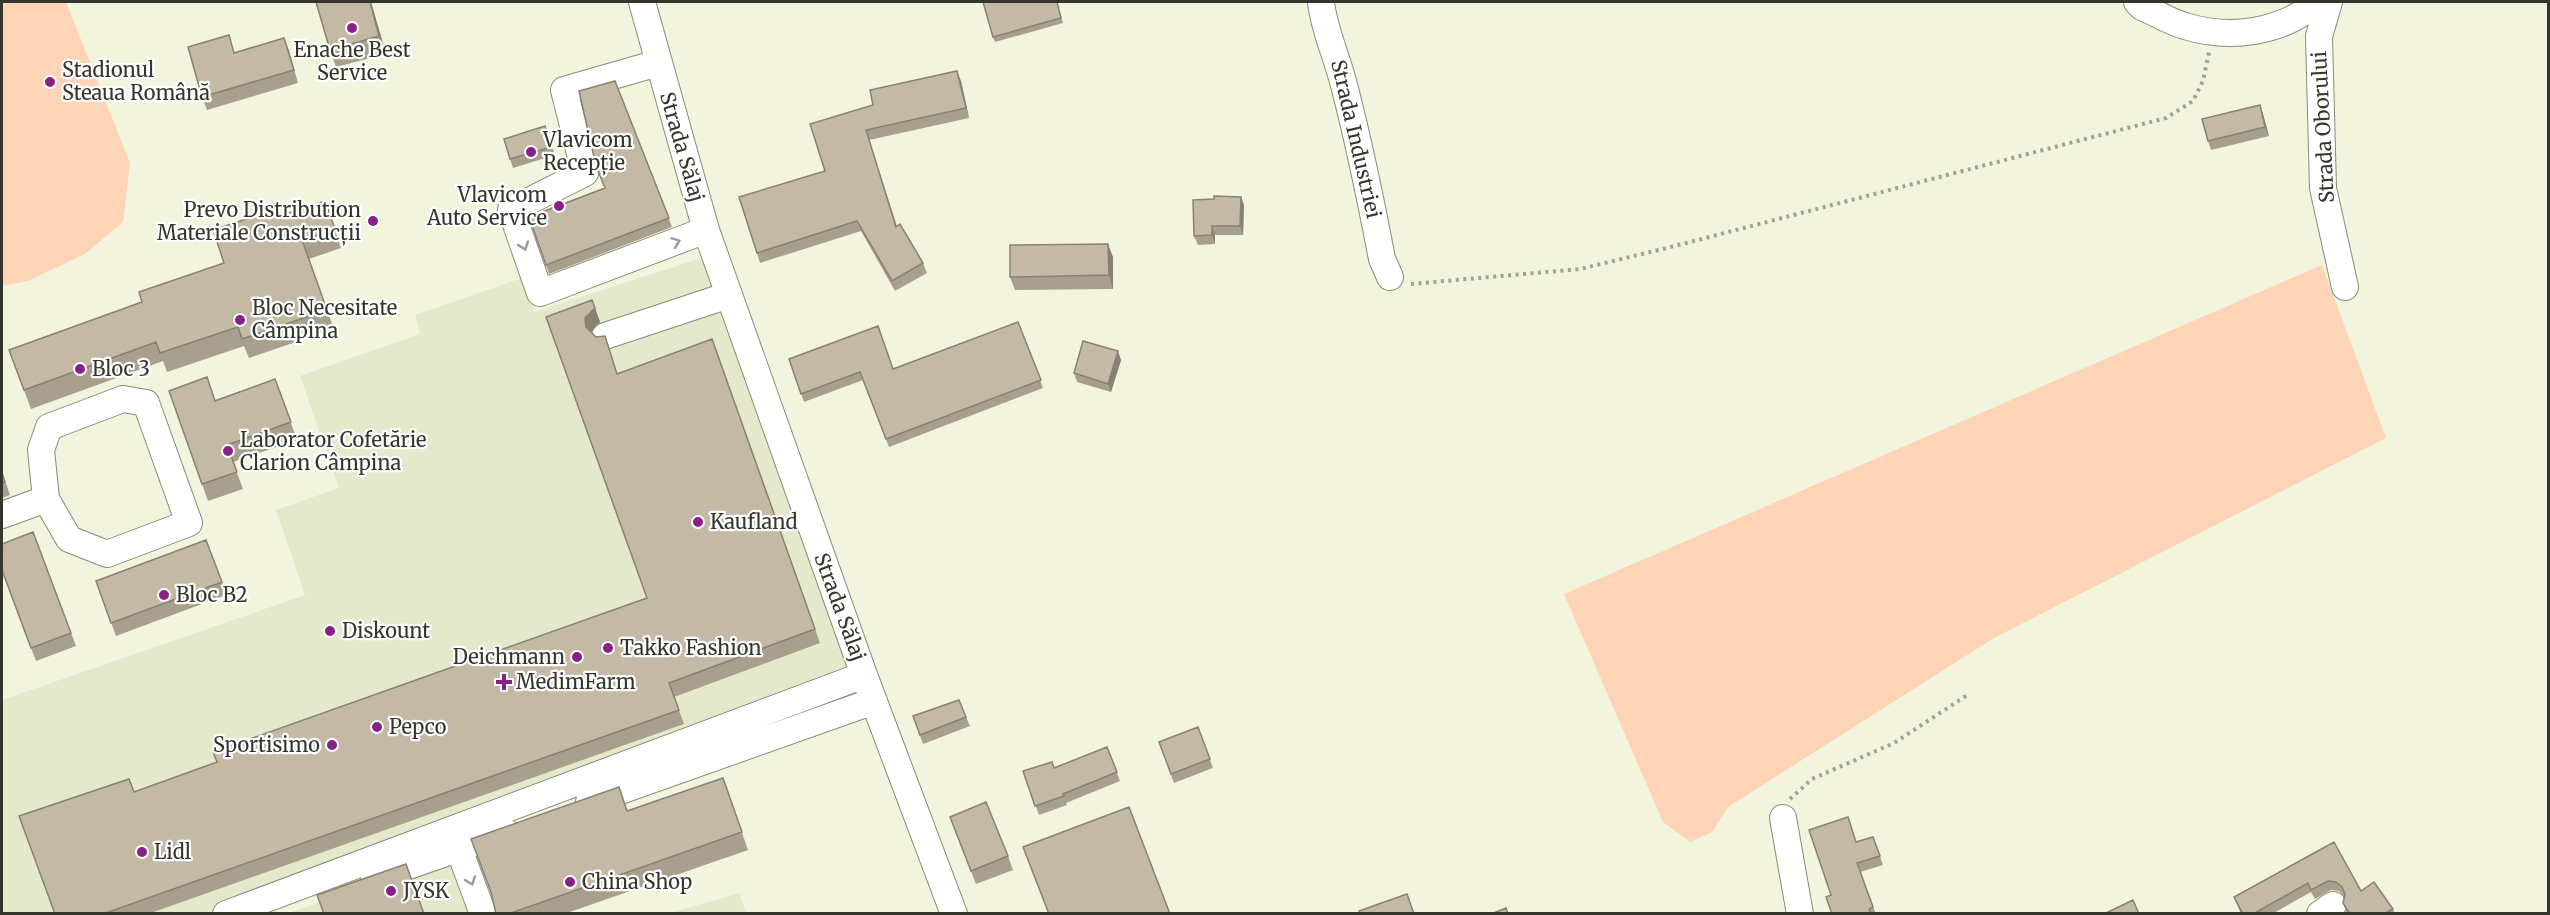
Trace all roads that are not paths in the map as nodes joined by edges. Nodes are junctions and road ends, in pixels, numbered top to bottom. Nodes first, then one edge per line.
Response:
1 (642, 2) edge
2 (1321, 2) edge
3 (2137, 2) edge
4 (2318, 2) edge
5 (2329, 2) edge
6 (658, 63) junction
7 (706, 230) junction
8 (1390, 277) road end
9 (2345, 287) dead end
10 (729, 295) junction
11 (605, 336) edge
12 (46, 499) junction
13 (2, 515) edge
14 (864, 675) junction
15 (874, 701) junction
16 (1783, 818) road end
17 (459, 849) junction
18 (284, 911) edge
19 (226, 914) edge
20 (483, 914) edge
21 (954, 914) edge
22 (1800, 914) edge

1 - 6 street, Strada Sălaj
2 - 8 street, Strada Industriei
3 - 4 street
5 - 9 street, Strada Oborului
6 - 7 street, Strada Sălaj
6 -> 7 street
7 - 10 street, Strada Sălaj
10 - 11 street
10 - 14 street, Strada Sălaj
12 - 12 street
12 - 13 street
14 - 15 street, Strada Sălaj
14 - 19 street
15 - 17 street
15 - 21 street, Strada Sălaj
16 - 22 street
17 - 18 street
17 -> 20 street

